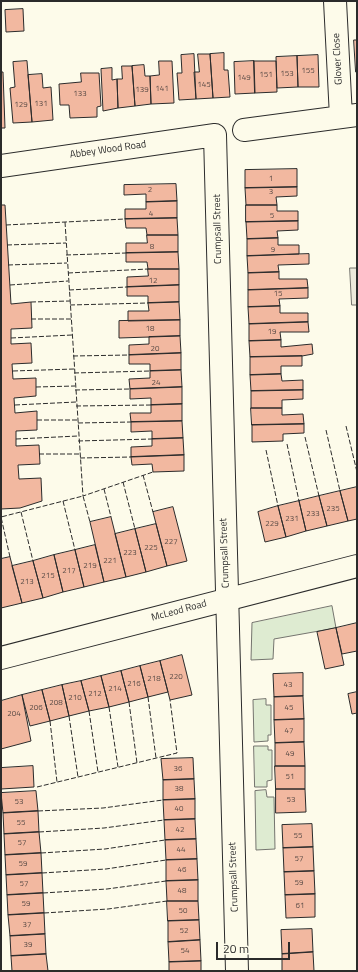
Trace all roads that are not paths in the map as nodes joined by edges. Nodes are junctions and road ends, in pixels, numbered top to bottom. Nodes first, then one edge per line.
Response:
1 (335, 1) edge
2 (349, 116) edge
3 (244, 130) dead end
4 (215, 135) joint
5 (1, 166) edge
6 (357, 566) edge
7 (226, 599) junction
8 (1, 658) edge
9 (237, 971) edge

1 - 2 street, Glover Close
2 - 3 street
4 - 5 street, Abbey Wood Road
4 - 7 street, Crumpsall Street
6 - 7 street, McLeod Road
7 - 8 street, McLeod Road
7 - 9 street, Crumpsall Street

